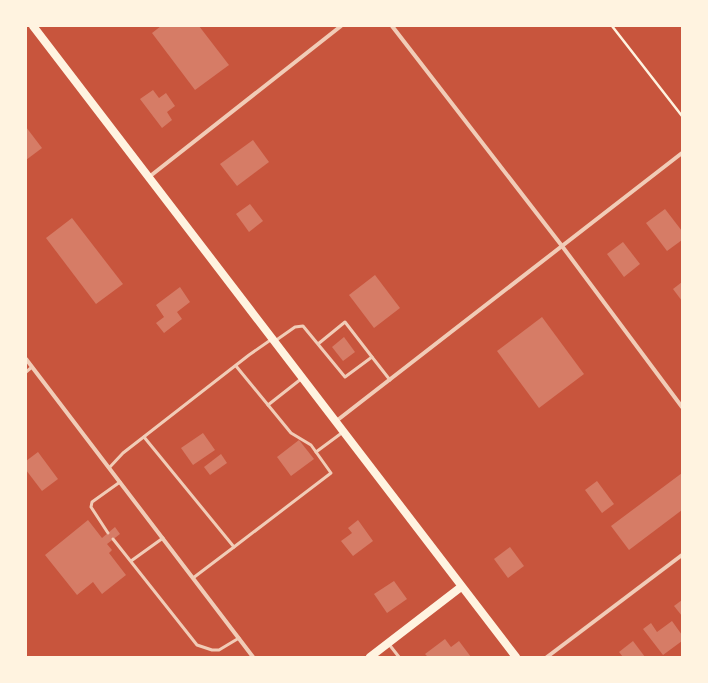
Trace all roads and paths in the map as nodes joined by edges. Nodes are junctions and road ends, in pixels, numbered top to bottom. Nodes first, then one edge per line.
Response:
1 (33, 26) edge
2 (341, 26) edge
3 (392, 26) edge
4 (612, 26) edge
5 (682, 116) edge
6 (682, 153) edge
7 (149, 177) junction
8 (562, 246) junction
9 (273, 340) junction
10 (318, 344) junction
11 (372, 357) junction
12 (26, 359) edge
13 (236, 366) junction
14 (32, 367) junction
15 (26, 372) edge
16 (302, 378) junction
17 (390, 380) junction
18 (268, 405) junction
19 (682, 407) edge
20 (335, 422) junction
21 (343, 432) junction
22 (144, 437) junction
23 (316, 452) junction
24 (109, 468) junction
25 (120, 482) junction
26 (108, 532) dead end
27 (163, 538) junction
28 (113, 539) dead end
29 (234, 547) junction
30 (682, 555) edge
31 (131, 561) junction
32 (193, 578) junction
33 (461, 587) junction
34 (239, 638) junction
35 (388, 643) junction
36 (253, 657) edge
37 (370, 657) edge
38 (399, 657) edge
39 (516, 657) edge
40 (547, 657) edge

1 - 7 main road
2 - 7 street
3 - 8 street
4 - 5 path
6 - 8 street
7 - 9 main road
8 - 17 street
8 - 19 street
9 - 10 lane
9 - 13 lane
9 - 16 main road
10 - 11 lane
10 - 11 lane
11 - 17 lane
12 - 14 street
13 - 18 lane
13 - 22 lane
14 - 15 lane
14 - 24 street
16 - 18 lane
16 - 20 main road
17 - 20 street
18 - 23 lane
20 - 21 main road
21 - 23 lane
21 - 33 main road
22 - 24 lane
22 - 29 lane
23 - 29 lane
24 - 25 street
25 - 26 lane
25 - 27 street
27 - 31 lane
27 - 32 street
28 - 31 lane
29 - 32 lane
30 - 40 street
31 - 34 lane
32 - 34 street
33 - 35 main road
33 - 39 main road
34 - 36 street
35 - 37 main road
35 - 38 lane

